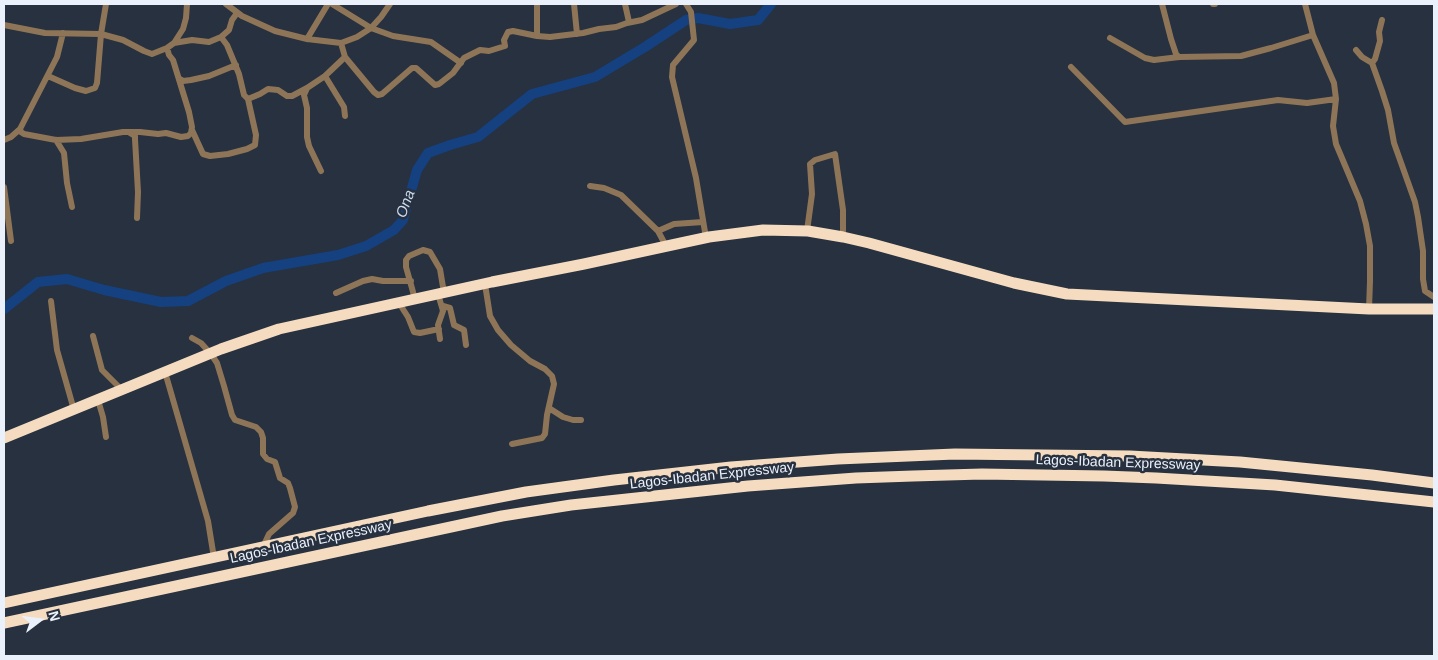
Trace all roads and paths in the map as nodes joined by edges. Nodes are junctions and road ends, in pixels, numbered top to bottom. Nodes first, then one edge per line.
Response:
1 (106, 4) edge
2 (187, 4) edge
3 (226, 4) edge
4 (328, 4) edge
5 (332, 4) edge
6 (390, 4) edge
7 (537, 4) edge
8 (574, 4) edge
9 (625, 4) edge
10 (676, 4) edge
11 (686, 4) edge
12 (1162, 4) edge
13 (1305, 4) edge
14 (237, 13) junction
15 (1382, 20) dead end
16 (630, 22) junction
17 (4, 25) edge
18 (371, 28) junction
19 (60, 33) junction
20 (71, 33) junction
21 (101, 34) junction
22 (577, 34) junction
23 (1313, 35) junction
24 (537, 36) junction
25 (221, 37) junction
26 (1110, 38) dead end
27 (307, 39) junction
28 (174, 43) junction
29 (341, 44) junction
30 (60, 45) junction
31 (167, 48) junction
32 (1356, 50) dead end
33 (345, 56) junction
34 (1179, 57) junction
35 (460, 63) junction
36 (1372, 63) junction
37 (236, 65) junction
38 (1071, 66) dead end
39 (48, 76) junction
40 (325, 76) junction
41 (180, 79) junction
42 (307, 88) junction
43 (248, 99) junction
44 (1336, 99) junction
45 (345, 116) dead end
46 (192, 128) junction
47 (20, 129) junction
48 (130, 133) junction
49 (4, 140) edge
50 (56, 140) junction
51 (321, 171) dead end
52 (590, 186) dead end
53 (4, 188) edge
54 (72, 207) dead end
55 (137, 218) dead end
56 (703, 222) junction
57 (658, 231) junction
58 (806, 231) junction
59 (843, 237) junction
60 (706, 238) junction
61 (11, 241) dead end
62 (666, 246) junction
63 (411, 281) junction
64 (485, 284) junction
65 (336, 293) dead end
66 (441, 294) junction
67 (1434, 297) edge
68 (415, 299) junction
69 (51, 301) dead end
70 (399, 303) junction
71 (442, 306) junction
72 (1369, 309) junction
73 (1434, 309) edge
74 (439, 329) junction
75 (93, 336) dead end
76 (192, 338) dead end
77 (440, 340) dead end
78 (466, 345) dead end
79 (211, 354) junction
80 (166, 372) junction
81 (122, 390) junction
82 (98, 400) junction
83 (549, 408) junction
84 (74, 410) junction
85 (582, 420) dead end
86 (106, 437) dead end
87 (4, 438) edge
88 (512, 444) dead end
89 (1434, 483) edge
90 (1434, 502) edge
91 (263, 548) junction
92 (214, 558) junction
93 (4, 603) edge
94 (4, 623) edge

1 - 21 street
2 - 28 street
3 - 14 street
4 - 27 street
5 - 18 street
6 - 18 street
7 - 24 street
8 - 22 street
9 - 16 street
10 - 16 street
11 - 56 street
12 - 34 street
13 - 23 street
14 - 25 street
14 - 27 street
15 - 36 street
16 - 22 street
17 - 19 street
18 - 29 street
18 - 35 street
19 - 20 street
19 - 30 street
20 - 21 street
20 - 30 street
21 - 31 street
21 - 39 street
22 - 24 street
23 - 34 street
23 - 44 street
24 - 35 street
25 - 28 street
25 - 37 street
26 - 34 street
27 - 29 street
28 - 31 street
29 - 33 street
30 - 39 street
31 - 41 street
32 - 36 street
33 - 35 street
33 - 40 street
36 - 67 street
37 - 41 street
37 - 43 street
38 - 44 street
39 - 47 street
40 - 42 street
40 - 45 street
41 - 46 street
42 - 43 street
42 - 51 street
43 - 46 street
44 - 72 street
46 - 48 street
47 - 49 street
47 - 50 street
48 - 50 street
48 - 55 street
50 - 54 street
52 - 57 street
53 - 61 street
56 - 57 street
56 - 60 street
57 - 62 street
58 - 59 highway
58 - 59 street
58 - 60 highway
59 - 72 highway
60 - 62 highway
62 - 64 highway
63 - 65 street
63 - 66 street
63 - 68 street
64 - 66 highway
64 - 83 street
66 - 68 highway
66 - 71 street
68 - 70 highway
69 - 84 street
70 - 74 street
70 - 79 highway
71 - 74 street
71 - 78 street
72 - 73 highway
74 - 77 street
75 - 81 street
76 - 79 street
79 - 80 highway
79 - 91 street
80 - 81 highway
80 - 92 street
81 - 82 highway
82 - 84 highway
82 - 86 street
83 - 85 street
83 - 88 street
84 - 87 highway
89 - 91 highway, Lagos-Ibadan Expressway
90 - 94 highway, Lagos-Ibadan Expressway
91 - 92 highway, Lagos-Ibadan Expressway
92 - 93 highway, Lagos-Ibadan Expressway

